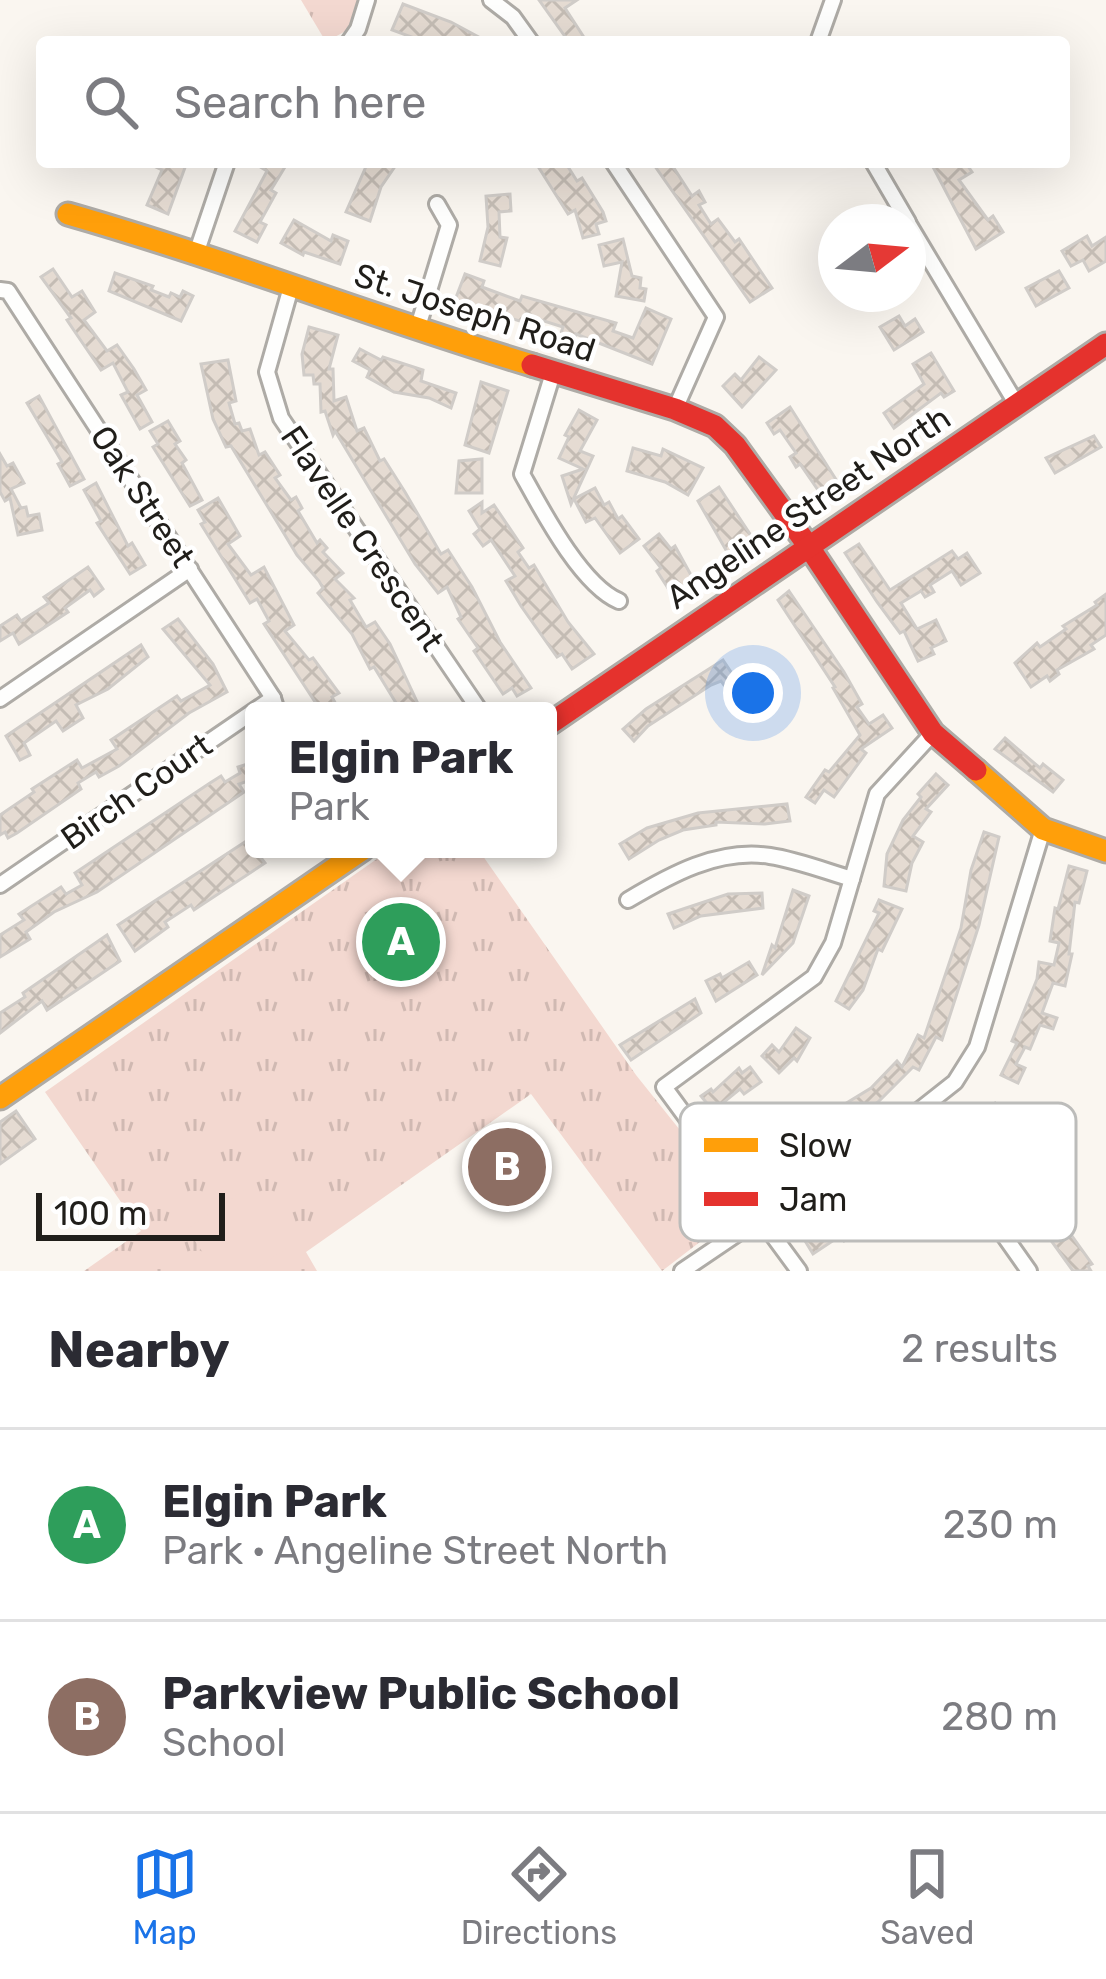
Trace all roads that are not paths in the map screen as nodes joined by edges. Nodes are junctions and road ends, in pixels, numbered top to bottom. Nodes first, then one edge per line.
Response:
1 (367, 0) edge
2 (491, 0) edge
3 (833, 0) edge
4 (353, 36) edge
5 (526, 36) edge
6 (820, 36) edge
7 (225, 168) edge
8 (617, 168) edge
9 (876, 168) edge
10 (437, 204) dead end
11 (898, 204) edge
12 (68, 214) dead end
13 (197, 251) junction
14 (926, 252) edge
15 (292, 287) junction
16 (0, 290) edge
17 (417, 330) junction
18 (1106, 344) edge
19 (553, 374) junction
20 (1017, 405) junction
21 (674, 409) junction
22 (809, 547) junction
23 (190, 569) junction
24 (619, 601) dead end
25 (0, 699) edge
26 (273, 702) edge
27 (474, 702) edge
28 (557, 719) edge
29 (245, 725) edge
30 (933, 733) junction
31 (1043, 829) junction
32 (1106, 851) edge
33 (342, 858) edge
34 (852, 879) junction
35 (0, 885) edge
36 (628, 900) dead end
37 (0, 1098) edge
38 (928, 1103) edge
39 (680, 1108) edge
40 (727, 1241) edge
41 (778, 1241) edge
42 (1009, 1241) edge
43 (682, 1271) edge
44 (800, 1271) edge
45 (1030, 1271) edge

1 - 4 street
2 - 5 street
3 - 6 street
7 - 13 street
8 - 21 street
9 - 11 street
10 - 17 street
12 - 13 street, St. Joseph Road
13 - 15 street, St. Joseph Road
14 - 20 street
15 - 17 street, St. Joseph Road
15 - 27 street, Flavelle Crescent
16 - 23 street, Oak Street
17 - 19 street, St. Joseph Road
18 - 20 street, Angeline Street North
19 - 21 street, St. Joseph Road
19 - 24 street
20 - 22 street, Angeline Street North
21 - 22 street, St. Joseph Road
22 - 28 street, Angeline Street North
22 - 30 street, St. Joseph Road
23 - 25 street
23 - 26 street, Oak Street
29 - 35 street, Birch Court
30 - 31 street, St. Joseph Road
30 - 34 street
31 - 32 street
31 - 38 street
33 - 37 street
34 - 36 street
34 - 39 street
40 - 43 street
41 - 44 street
42 - 45 street

